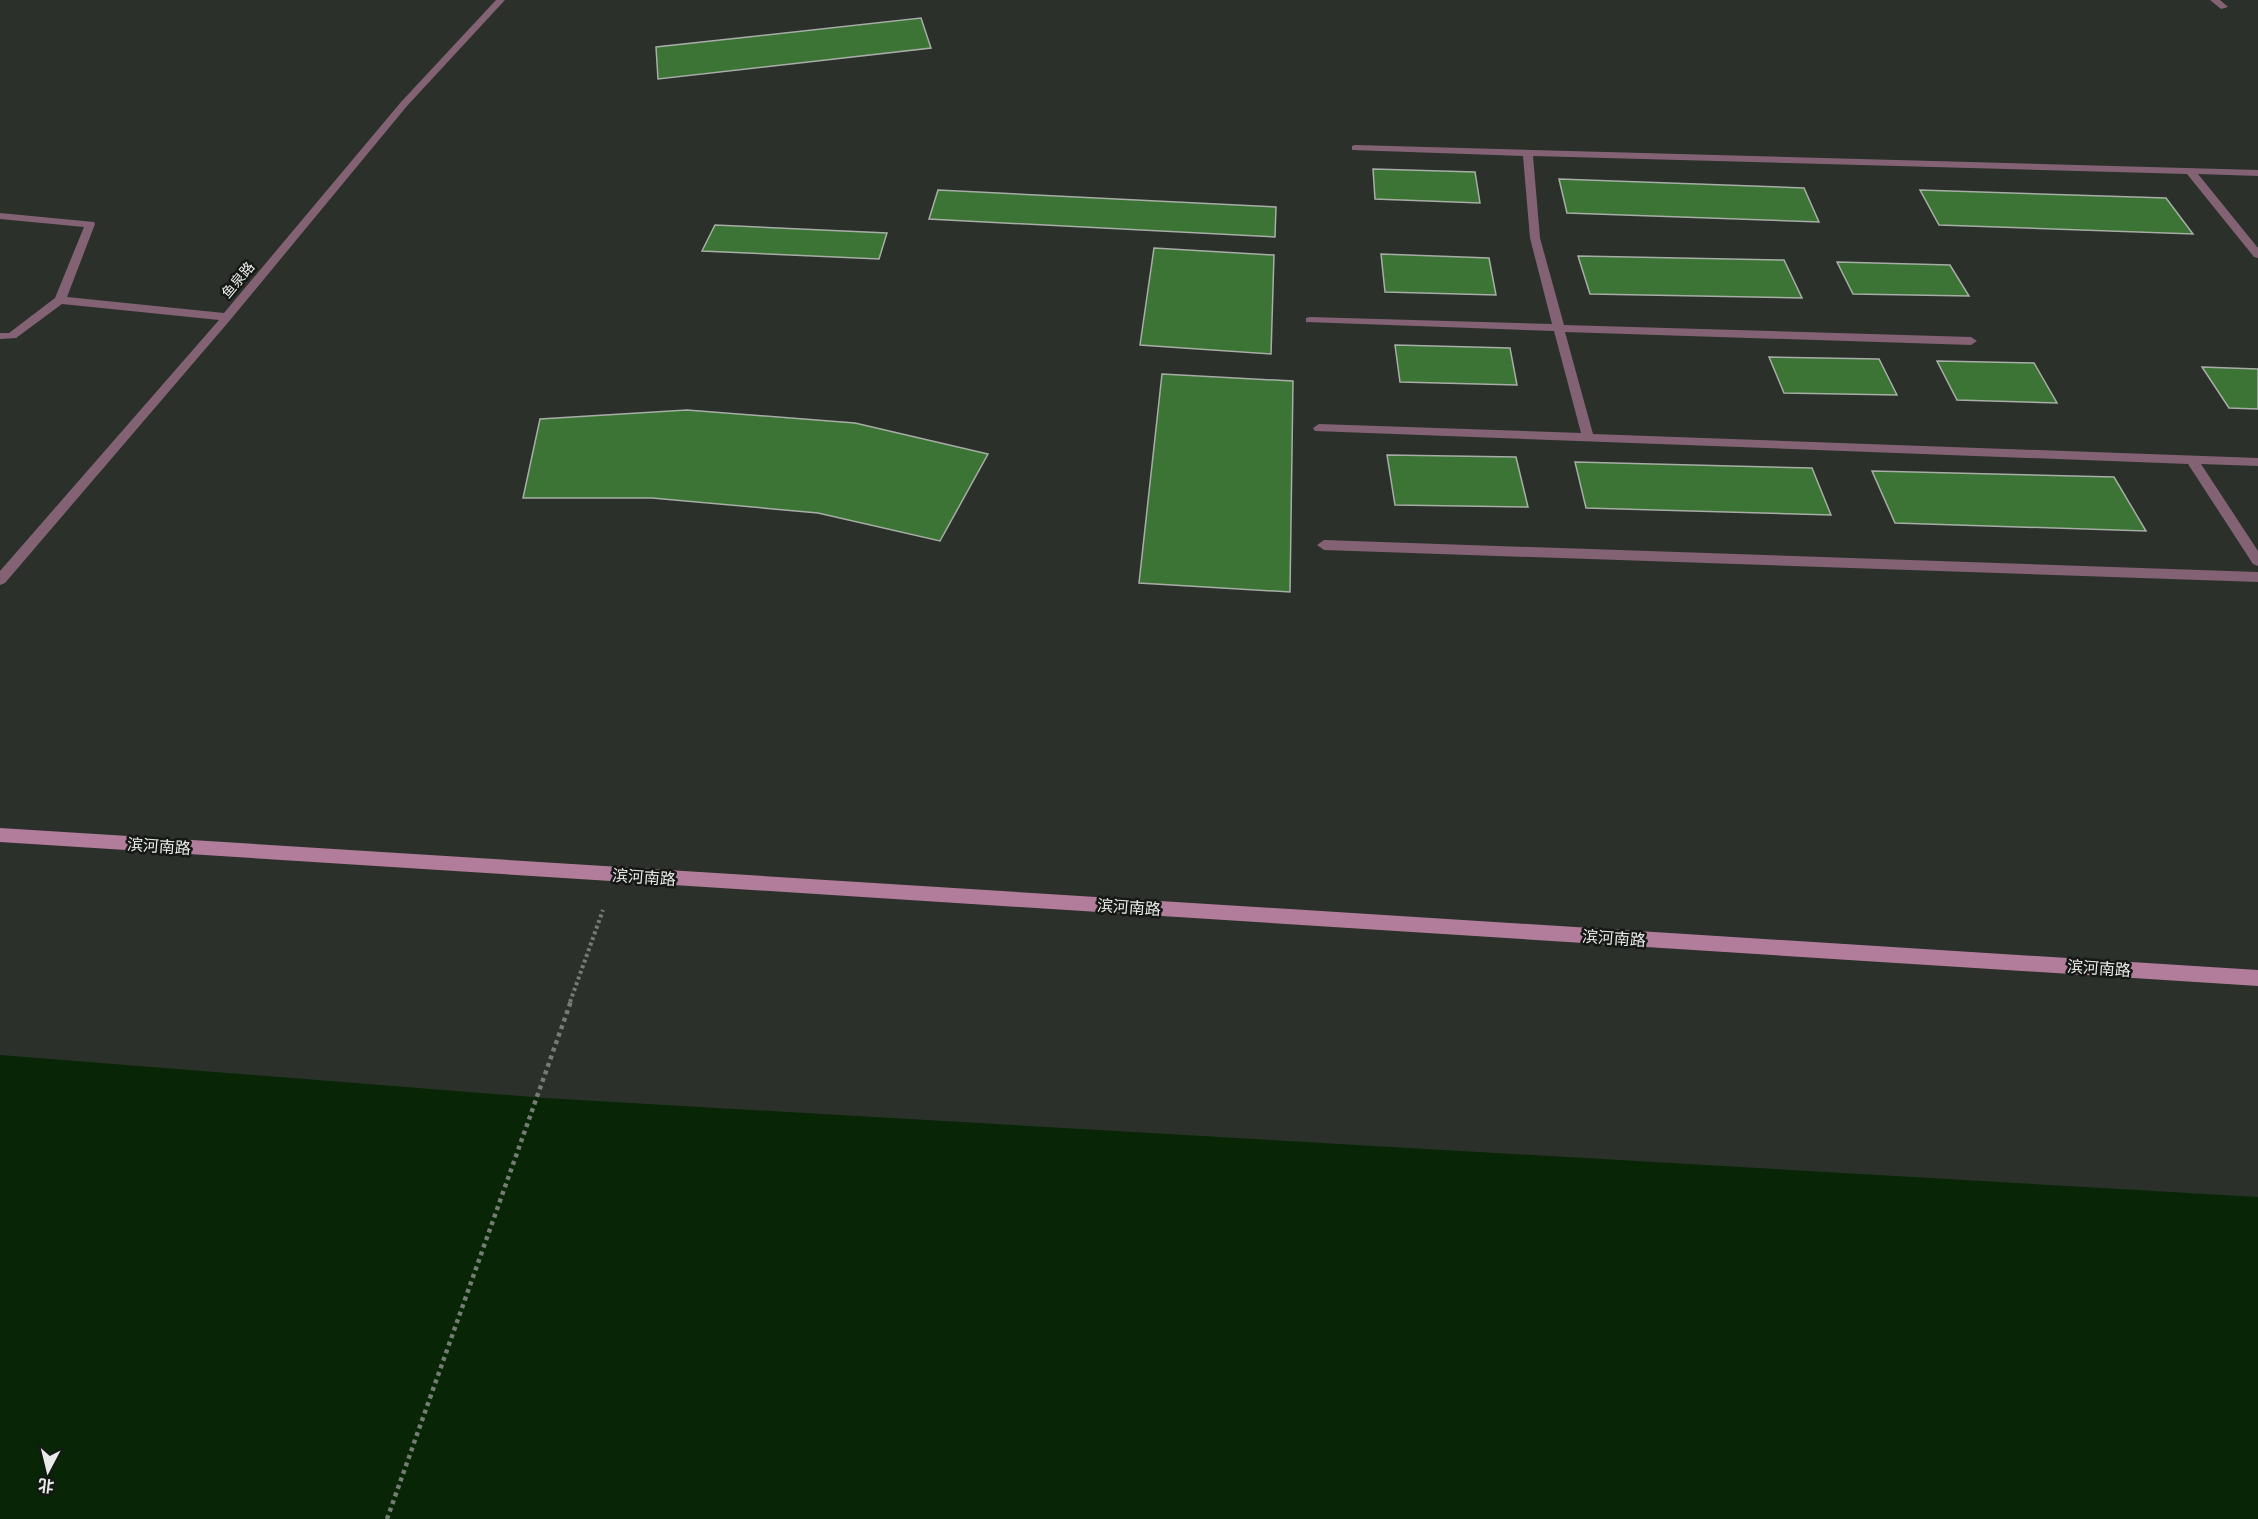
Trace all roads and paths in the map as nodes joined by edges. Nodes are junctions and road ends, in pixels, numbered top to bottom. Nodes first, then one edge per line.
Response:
1 (501, 0) edge
2 (2214, 0) edge
3 (2224, 7) dead end
4 (1355, 148) dead end
5 (1528, 153) junction
6 (2189, 170) junction
7 (2258, 173) edge
8 (0, 216) edge
9 (2258, 255) edge
10 (60, 300) junction
11 (227, 317) junction
12 (1311, 320) dead end
13 (1557, 328) junction
14 (0, 336) edge
15 (1971, 341) dead end
16 (1318, 428) dead end
17 (1588, 438) junction
18 (2192, 460) junction
19 (2258, 462) edge
20 (1324, 545) dead end
21 (2258, 561) edge
22 (2258, 577) edge
23 (0, 580) edge
24 (0, 835) edge
25 (615, 875) junction
26 (2258, 978) edge
27 (387, 1519) edge

1 - 11 street, 鱼泉路
2 - 3 street
4 - 5 street
5 - 6 street
5 - 13 street
6 - 7 street
6 - 9 street
8 - 10 street
10 - 11 street
10 - 14 street
11 - 23 street, 鱼泉路
12 - 13 street
13 - 15 street
13 - 17 street
16 - 17 street
17 - 18 street
18 - 19 street
18 - 21 street
20 - 22 street
24 - 25 street, 滨河南路
25 - 26 street, 滨河南路
25 - 27 path

